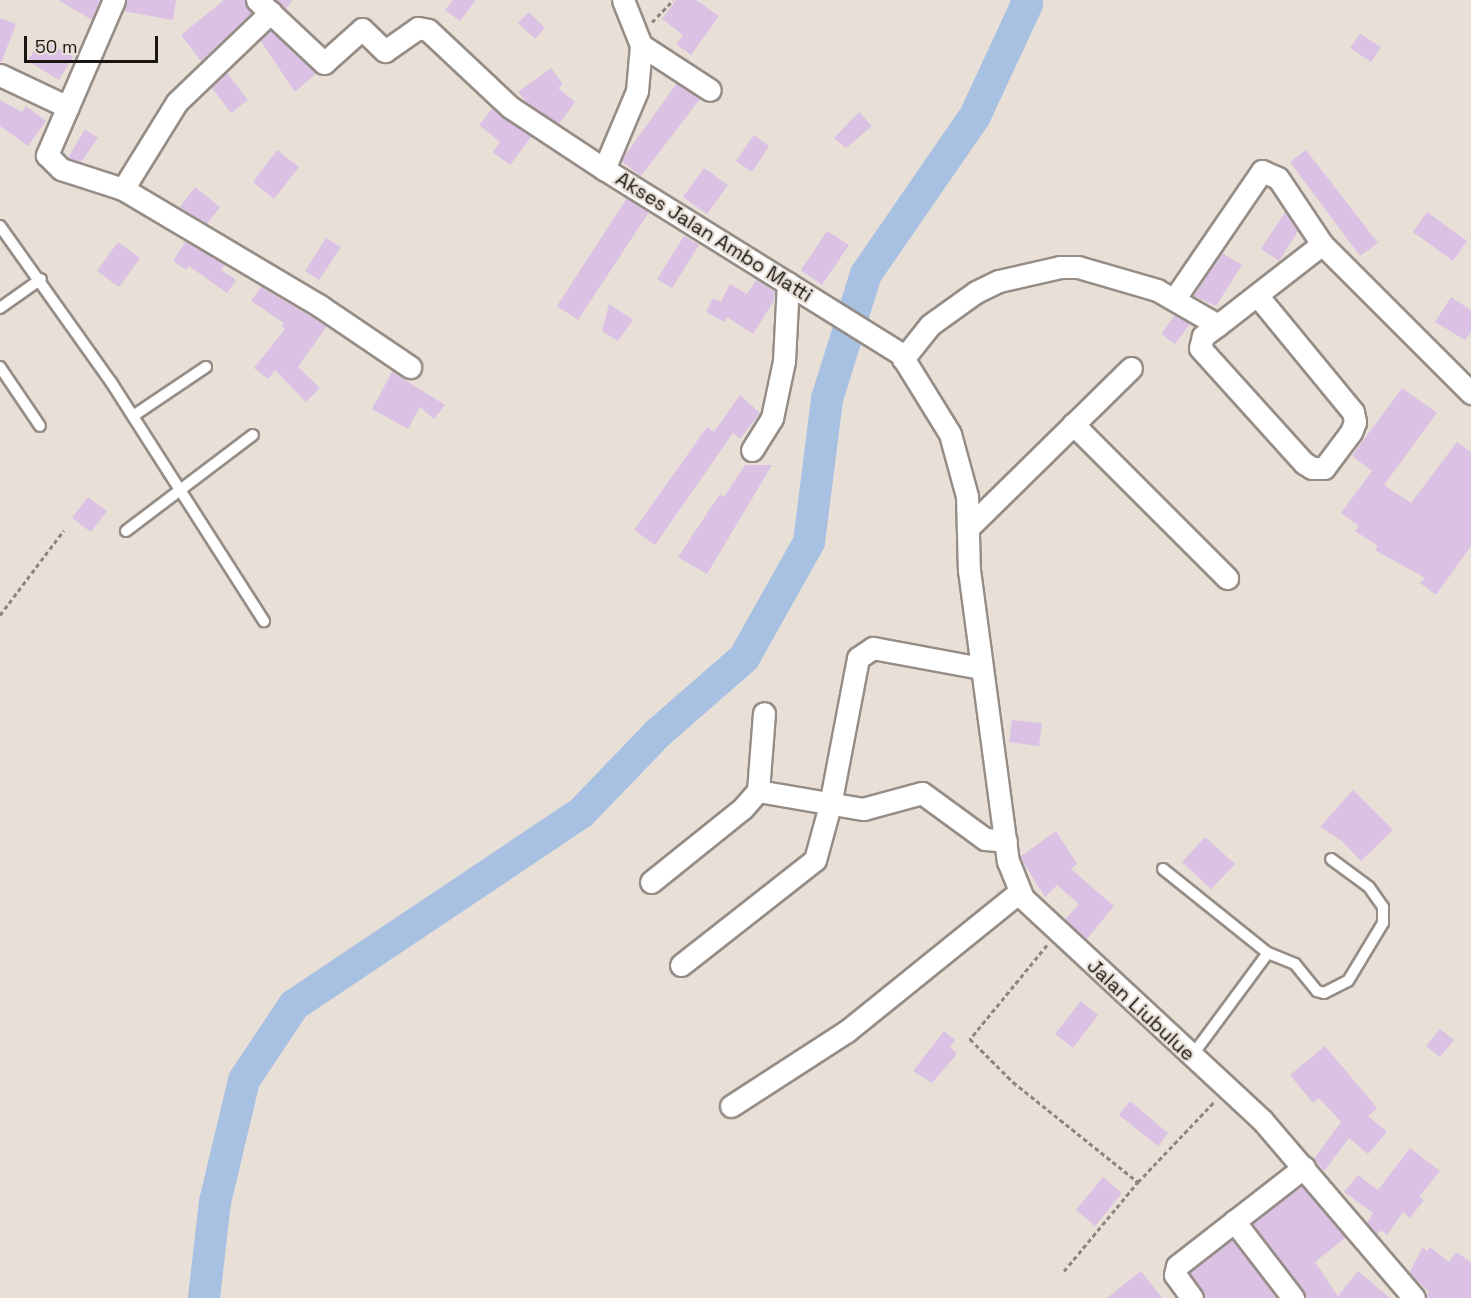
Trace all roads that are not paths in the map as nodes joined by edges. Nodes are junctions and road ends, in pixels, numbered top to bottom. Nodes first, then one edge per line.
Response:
1 (114, 0) edge
2 (623, 0) edge
3 (264, 6) edge
4 (640, 41) junction
5 (0, 75) edge
6 (710, 90) dead end
7 (68, 107) junction
8 (604, 169) junction
9 (123, 189) junction
10 (0, 226) edge
11 (1322, 244) junction
12 (41, 279) junction
13 (788, 284) junction
14 (1257, 295) junction
15 (1175, 298) junction
16 (0, 308) edge
17 (1218, 326) junction
18 (903, 359) junction
19 (0, 366) edge
20 (206, 367) dead end
21 (410, 367) dead end
22 (1131, 368) dead end
23 (1471, 393) edge
24 (133, 416) junction
25 (1073, 424) junction
26 (40, 426) dead end
27 (254, 435) dead end
28 (752, 450) dead end
29 (179, 489) junction
30 (969, 527) junction
31 (126, 531) dead end
32 (1227, 578) dead end
33 (264, 621) dead end
34 (981, 668) junction
35 (764, 713) dead end
36 (758, 791) junction
37 (830, 805) junction
38 (1006, 841) junction
39 (1331, 859) dead end
40 (1162, 869) dead end
41 (651, 882) dead end
42 (1019, 892) junction
43 (1268, 952) junction
44 (681, 965) dead end
45 (1191, 1057) junction
46 (731, 1106) dead end
47 (1304, 1167) junction
48 (1234, 1221) junction
49 (1186, 1296) edge
50 (1293, 1298) edge
51 (1414, 1298) edge

1 - 7 street
2 - 4 street, Akses Jalan Ambo Matti
3 - 8 street
3 - 9 street
4 - 6 street
4 - 8 street, Akses Jalan Ambo Matti
5 - 7 street
7 - 9 street
8 - 13 street, Akses Jalan Ambo Matti
9 - 21 street
10 - 12 lane
11 - 14 street
11 - 15 street
11 - 23 street
12 - 16 lane
12 - 24 lane
13 - 18 street, Akses Jalan Ambo Matti
13 - 28 street
14 - 17 street
14 - 17 street
15 - 17 street
15 - 18 street
18 - 30 street, Jalan Liubulue
19 - 26 lane
20 - 24 lane
22 - 25 street
24 - 29 lane
25 - 30 street
25 - 32 street
27 - 29 lane
29 - 31 lane
29 - 33 lane
30 - 34 street, Jalan Liubulue
34 - 37 street
34 - 38 street, Jalan Liubulue
35 - 36 street
36 - 37 street
36 - 41 street
37 - 38 street
37 - 44 street
38 - 42 street, Jalan Liubulue
39 - 43 lane
40 - 43 lane
42 - 45 street, Jalan Liubulue
42 - 46 street
43 - 45 lane
45 - 47 street, Jalan Liubulue
47 - 48 street
47 - 51 street, Jalan Liubulue
48 - 49 street
48 - 50 street

